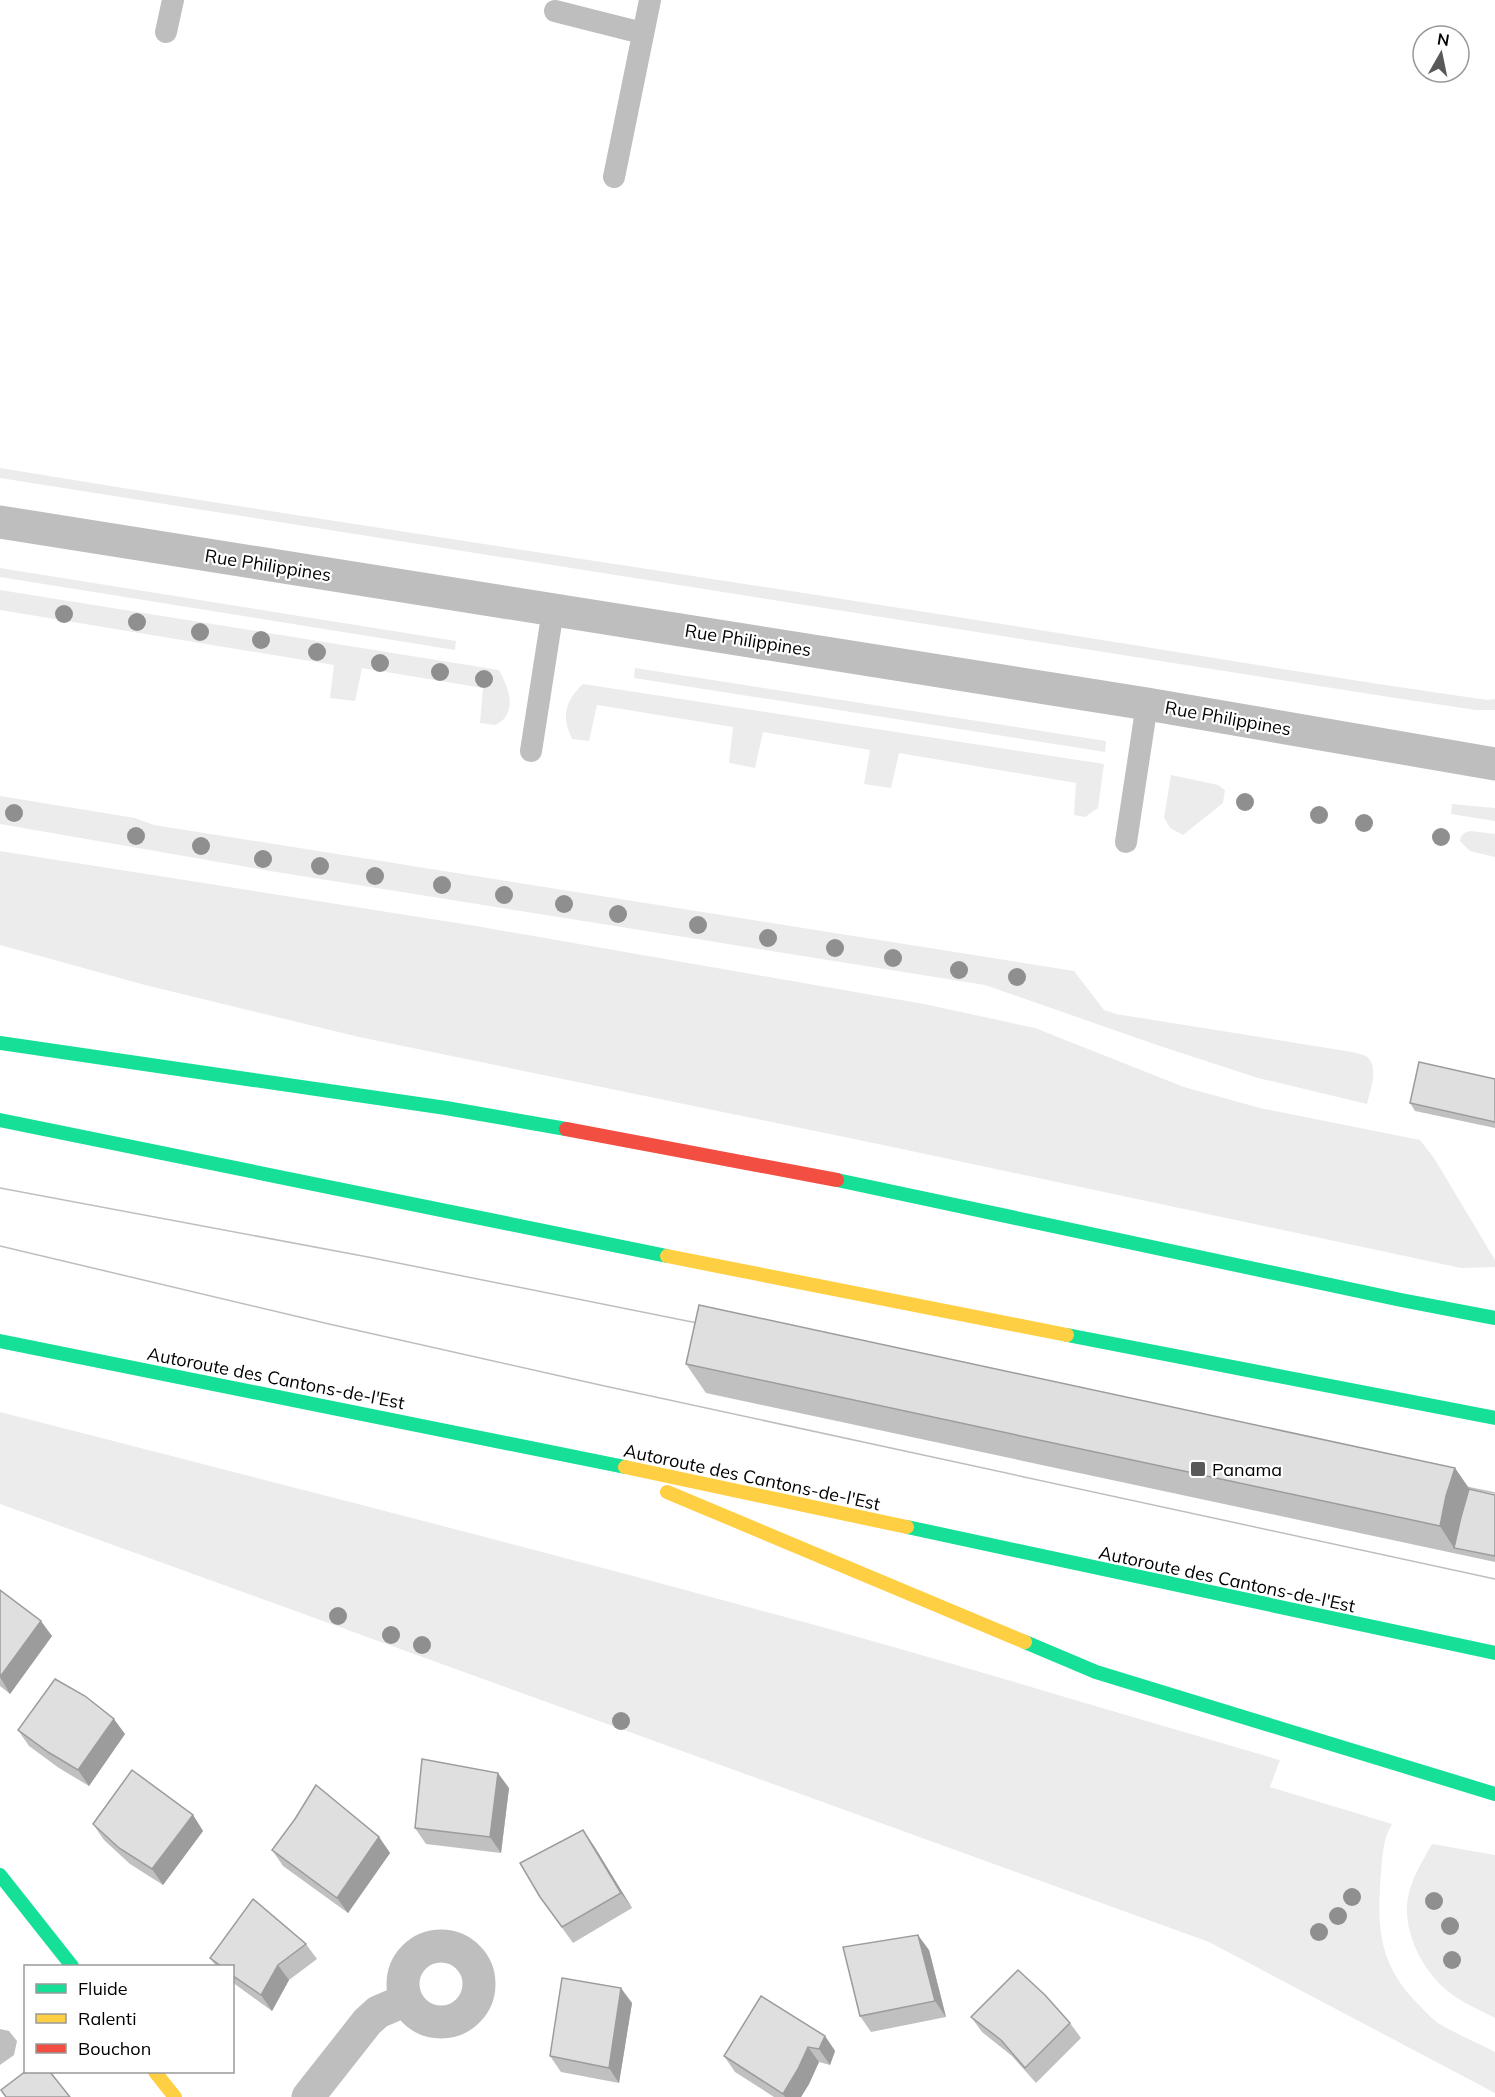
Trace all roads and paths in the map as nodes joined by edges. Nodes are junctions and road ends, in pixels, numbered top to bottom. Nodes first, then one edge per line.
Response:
1 (173, 0) edge
2 (650, 0) edge
3 (555, 11) dead end
4 (166, 32) dead end
5 (642, 33) junction
6 (614, 177) dead end
7 (0, 522) edge
8 (553, 610) junction
9 (1148, 704) junction
10 (531, 751) dead end
11 (1495, 764) edge
12 (1126, 842) dead end
13 (0, 1043) edge
14 (0, 1120) edge
15 (1495, 1318) edge
16 (0, 1341) edge
17 (1495, 1418) edge
18 (591, 1460) junction
19 (1495, 1653) edge
20 (1495, 1794) edge
21 (0, 1875) edge
22 (71, 1965) edge
23 (406, 2000) dead end
24 (156, 2073) edge
25 (175, 2097) edge
26 (308, 2097) edge

1 - 4 lane
2 - 5 lane
3 - 5 lane
5 - 6 lane
7 - 8 street, Rue Philippines
8 - 9 street, Rue Philippines
8 - 10 lane
9 - 11 street, Rue Philippines
9 - 12 lane
13 - 15 main road
14 - 17 main road
16 - 18 main road, Autoroute des Cantons-de-l'Est
18 - 19 main road, Autoroute des Cantons-de-l'Est
18 - 20 main road
21 - 22 main road
23 - 26 street
24 - 25 main road

